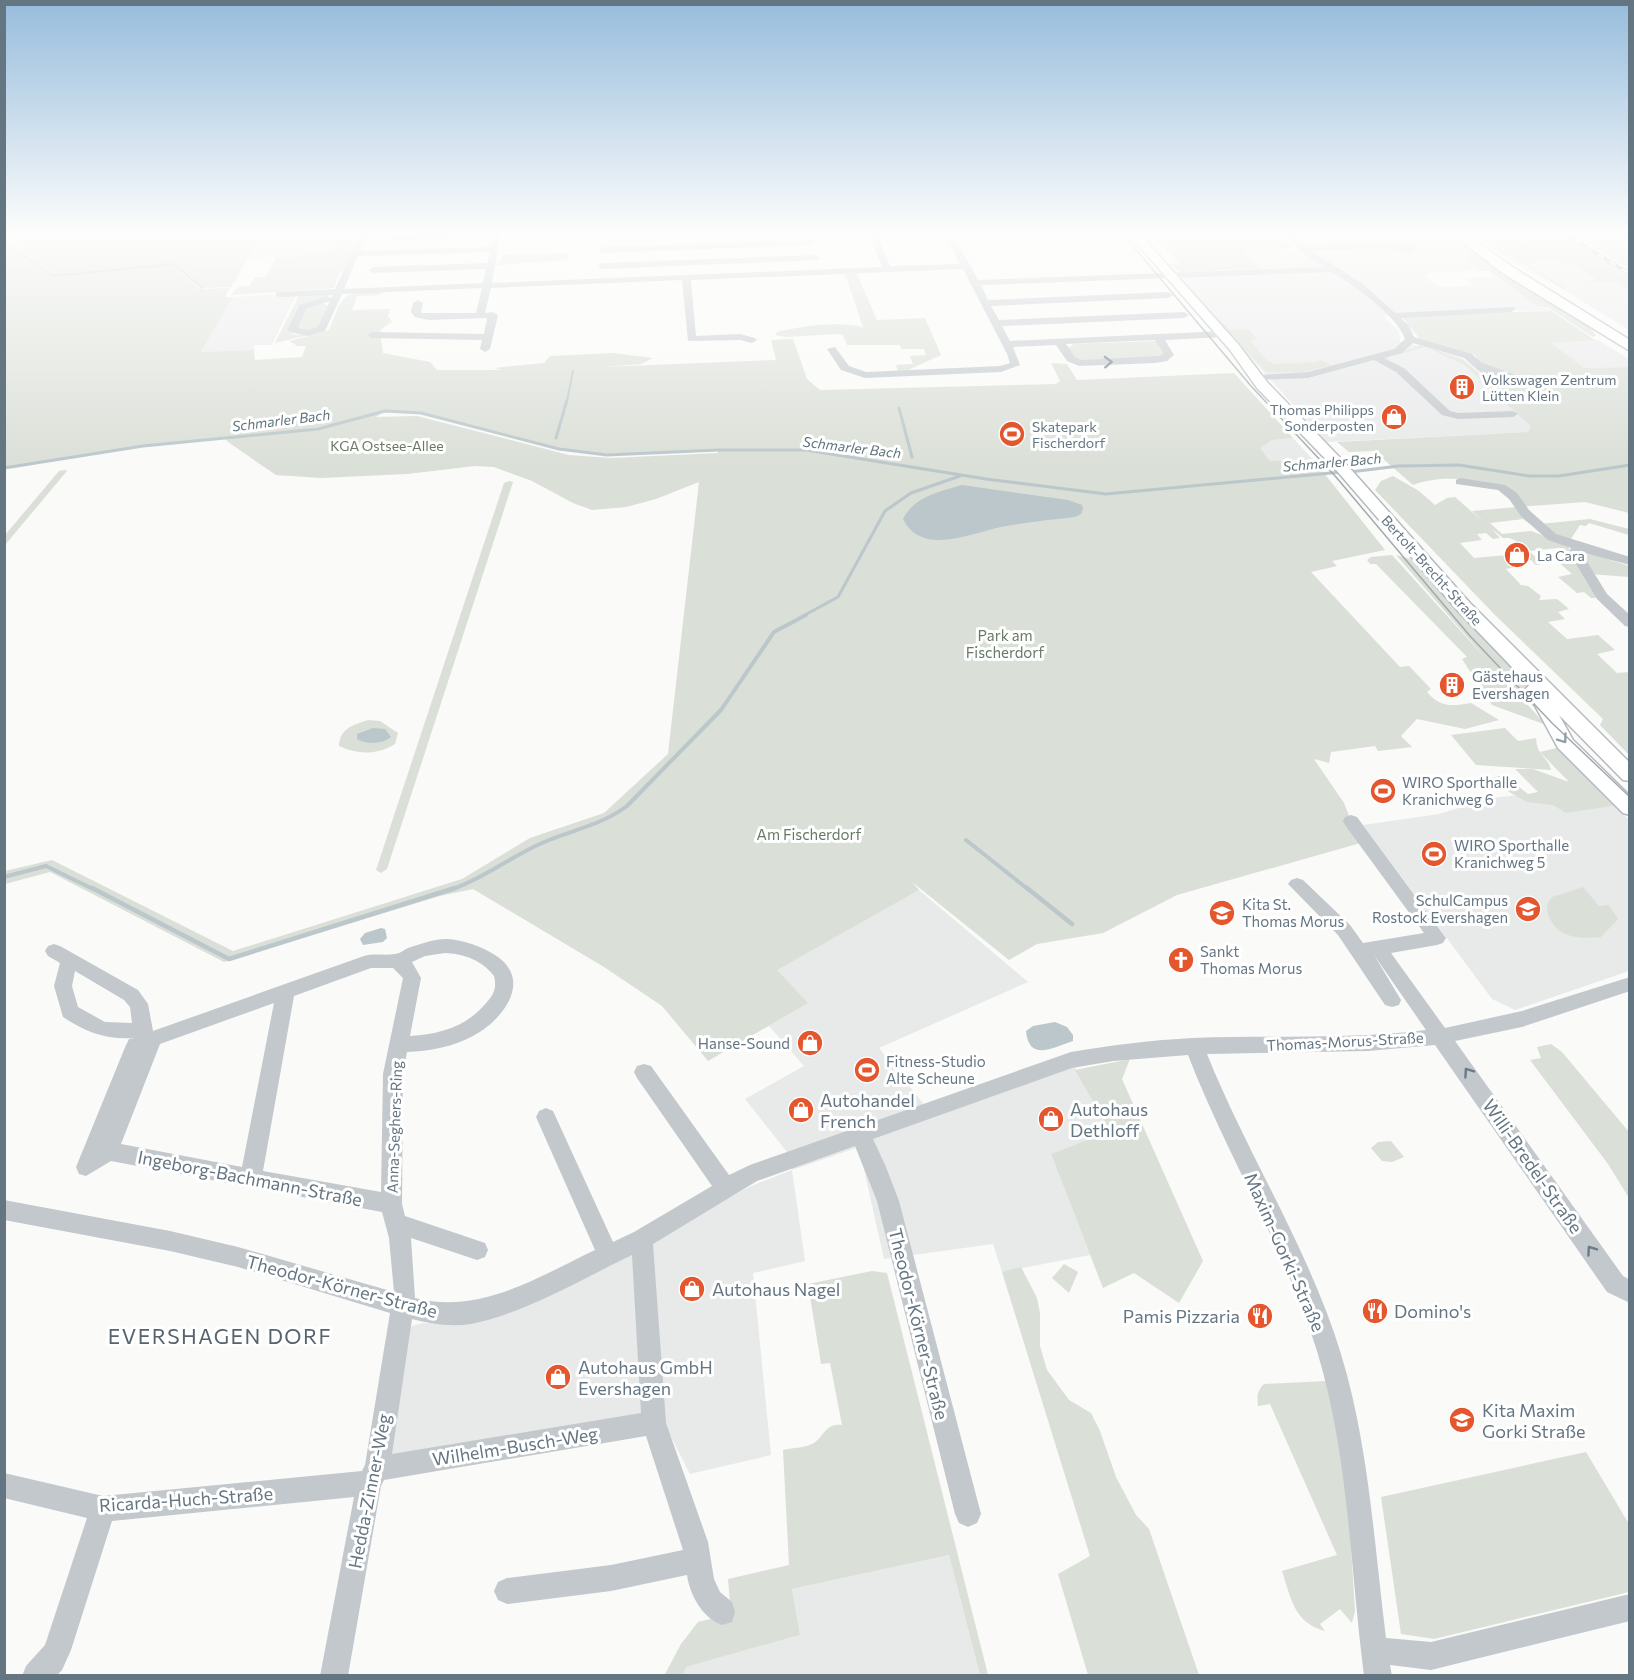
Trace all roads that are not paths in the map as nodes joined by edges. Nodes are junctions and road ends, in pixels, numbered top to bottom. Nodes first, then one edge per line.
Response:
1 (301, 310) edge
2 (330, 310) edge
3 (416, 310) edge
4 (481, 310) edge
5 (689, 310) edge
6 (989, 310) edge
7 (1199, 310) edge
8 (1387, 310) edge
9 (1487, 310) edge
10 (1571, 310) edge
11 (1587, 310) edge
12 (1184, 315) dead end
13 (480, 316) junction
14 (1393, 316) junction
15 (995, 323) junction
16 (1221, 334) junction
17 (372, 335) dead end
18 (488, 337) junction
19 (1629, 337) edge
20 (1159, 338) junction
21 (1410, 339) junction
22 (752, 340) dead end
23 (1059, 342) junction
24 (1007, 344) junction
25 (1629, 347) edge
26 (485, 349) dead end
27 (832, 349) dead end
28 (1375, 357) junction
29 (1477, 364) dead end
30 (1259, 378) junction
31 (1513, 414) dead end
32 (1460, 482) dead end
33 (1578, 546) junction
34 (1629, 561) edge
35 (1629, 623) edge
36 (1524, 670) junction
37 (1629, 775) edge
38 (1629, 808) edge
39 (1350, 821) dead end
40 (1297, 884) dead end
41 (1378, 948) junction
42 (54, 951) dead end
43 (1359, 951) junction
44 (398, 961) junction
45 (71, 962) junction
46 (1629, 984) edge
47 (286, 991) junction
48 (1392, 1000) dead end
49 (148, 1036) junction
50 (1445, 1040) junction
51 (399, 1045) junction
52 (1197, 1046) junction
53 (644, 1072) dead end
54 (546, 1117) dead end
55 (861, 1136) junction
56 (108, 1151) junction
57 (251, 1177) junction
58 (726, 1188) junction
59 (4, 1210) edge
60 (394, 1213) junction
61 (642, 1239) junction
62 (477, 1250) dead end
63 (608, 1255) junction
64 (1629, 1292) edge
65 (403, 1306) junction
66 (654, 1423) junction
67 (373, 1476) junction
68 (4, 1485) edge
69 (103, 1509) junction
70 (968, 1514) dead end
71 (698, 1560) junction
72 (507, 1591) dead end
73 (1629, 1606) edge
74 (722, 1612) dead end
75 (1376, 1663) edge
76 (36, 1676) edge
77 (334, 1676) edge

1 - 2 street
3 - 13 street
4 - 13 street
5 - 22 street
6 - 15 street
7 - 16 main road, Bertolt-Brecht-Straße
8 - 14 street
9 - 14 street
10 - 25 highway
11 - 19 highway
12 - 15 street
13 - 18 street
14 - 21 street
15 - 24 street
16 - 20 street
16 - 30 main road, Bertolt-Brecht-Straße
17 - 18 street
18 - 26 street
20 - 23 street
23 -> 20 street
21 - 28 street
21 - 29 street
23 - 24 street
24 - 27 street
28 - 30 street
28 - 31 street
30 - 36 main road, Bertolt-Brecht-Straße
32 - 33 street
33 - 34 street
33 - 35 street
36 - 37 main road, Bertolt-Brecht-Straße
36 -> 38 main road, Bertolt-Brecht-Straße
39 - 41 street
40 - 43 street
41 - 43 street
41 - 50 street, Willi-Bredel-Straße
42 - 45 street
43 - 48 street
44 - 47 street
44 - 51 street, Anna-Seghers-Ring
44 - 51 street
45 - 49 street
45 - 49 street
46 - 50 street, Thomas-Morus-Straße
47 - 49 street
47 - 57 street
49 - 56 street
49 - 56 street
50 - 52 street, Thomas-Morus-Straße
64 -> 50 street, Willi-Bredel-Straße
51 - 60 street, Anna-Seghers-Ring
52 - 55 street, Theodor-Körner-Straße
52 - 75 street, Maxim-Gorki-Straße
53 - 58 street
54 - 63 street
55 - 58 street, Theodor-Körner-Straße
55 - 70 street, Theodor-Körner-Straße
56 - 57 street, Ingeborg-Bachmann-Straße
57 - 60 street, Ingeborg-Bachmann-Straße
58 - 61 street, Theodor-Körner-Straße
59 - 65 street, Theodor-Körner-Straße
60 - 62 street, Ingeborg-Bachmann-Straße
60 - 65 street, Anna-Seghers-Ring
61 - 63 street, Theodor-Körner-Straße
61 - 66 street
63 - 65 street, Theodor-Körner-Straße
65 - 67 street, Hedda-Zinner-Weg
66 - 67 street, Wilhelm-Busch-Weg
66 - 71 street
67 - 69 street, Ricarda-Huch-Straße
67 - 77 street, Hedda-Zinner-Weg
68 - 69 street, Ricarda-Huch-Straße
69 - 76 street
71 - 72 street
71 - 74 street
73 - 75 street, Maxim-Gorki-Straße

